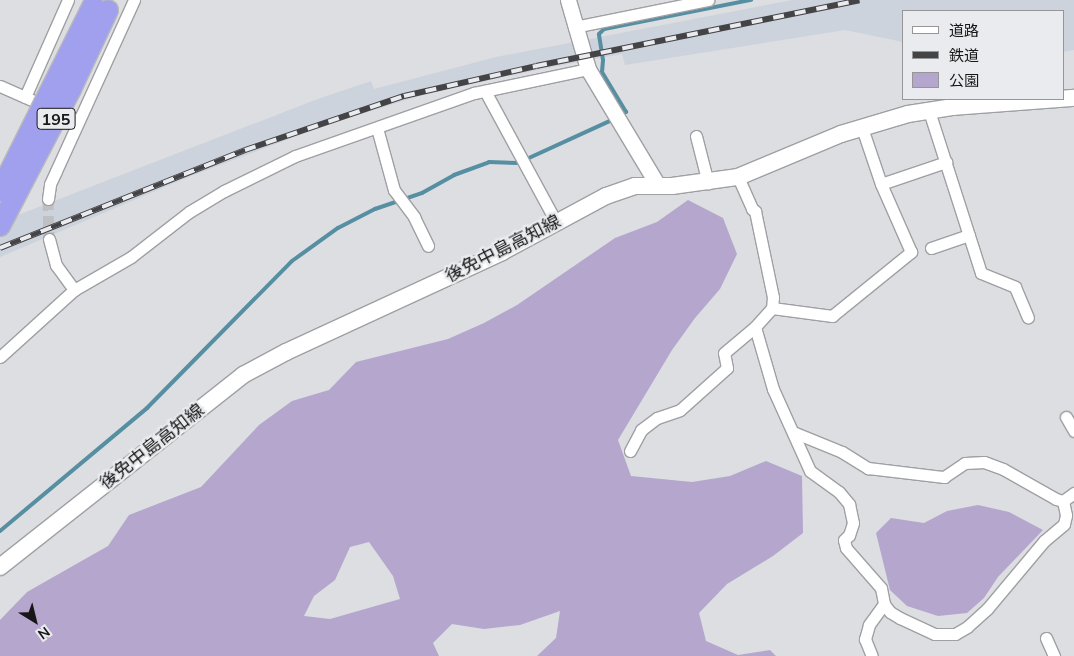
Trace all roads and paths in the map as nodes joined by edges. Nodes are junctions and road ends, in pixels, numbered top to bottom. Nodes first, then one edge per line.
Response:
1 (68, 0) edge
2 (134, 0) edge
3 (568, 0) edge
4 (708, 0) edge
5 (574, 27) junction
6 (588, 69) junction
7 (0, 86) edge
8 (485, 91) junction
9 (25, 97) junction
10 (1028, 100) edge
11 (959, 103) edge
12 (929, 111) junction
13 (79, 121) junction
14 (377, 128) junction
15 (862, 128) junction
16 (696, 136) dead end
17 (946, 162) junction
18 (738, 177) junction
19 (708, 183) junction
20 (657, 184) junction
21 (881, 184) junction
22 (0, 191) edge
23 (48, 199) tunnel mouth
24 (556, 222) junction
25 (0, 226) edge
26 (969, 235) junction
27 (49, 239) tunnel mouth
28 (428, 246) dead end
29 (931, 248) dead end
30 (74, 290) junction
31 (772, 308) junction
32 (1028, 317) dead end
33 (755, 327) junction
34 (0, 357) edge
35 (1066, 417) dead end
36 (1074, 431) edge
37 (793, 432) junction
38 (630, 451) dead end
39 (1074, 493) edge
40 (1063, 501) junction
41 (0, 567) edge
42 (884, 604) junction
43 (1046, 638) dead end
44 (865, 639) junction
45 (861, 656) edge
46 (872, 656) edge
47 (1054, 656) edge

1 - 9 street
2 - 13 street
3 - 5 street
4 - 5 street
5 - 6 street
6 - 8 street
6 - 20 street
7 - 9 street
8 - 14 street
8 - 24 street
9 - 13 street
10 - 11 main road, 後免中島高知線
11 - 12 main road, 後免中島高知線
12 - 15 main road, 後免中島高知線
12 - 17 street
13 - 23 street
14 - 28 street
14 - 30 street
15 - 18 main road, 後免中島高知線
15 - 21 street
16 - 19 street
17 - 21 street
17 - 26 street
18 - 19 main road, 後免中島高知線
18 - 31 street
19 - 20 main road, 後免中島高知線
20 - 24 main road, 後免中島高知線
21 - 31 street
22 - 25 highway, 195, bridge
24 - 41 main road, 後免中島高知線
26 - 29 street
26 - 32 street
27 - 30 street
30 - 34 street
31 - 33 street
33 - 37 street
33 - 38 street
35 - 36 street
37 - 40 street
37 - 42 street
39 - 40 street
40 - 42 street
42 - 44 street
43 - 47 street
44 - 45 street
44 - 46 street

